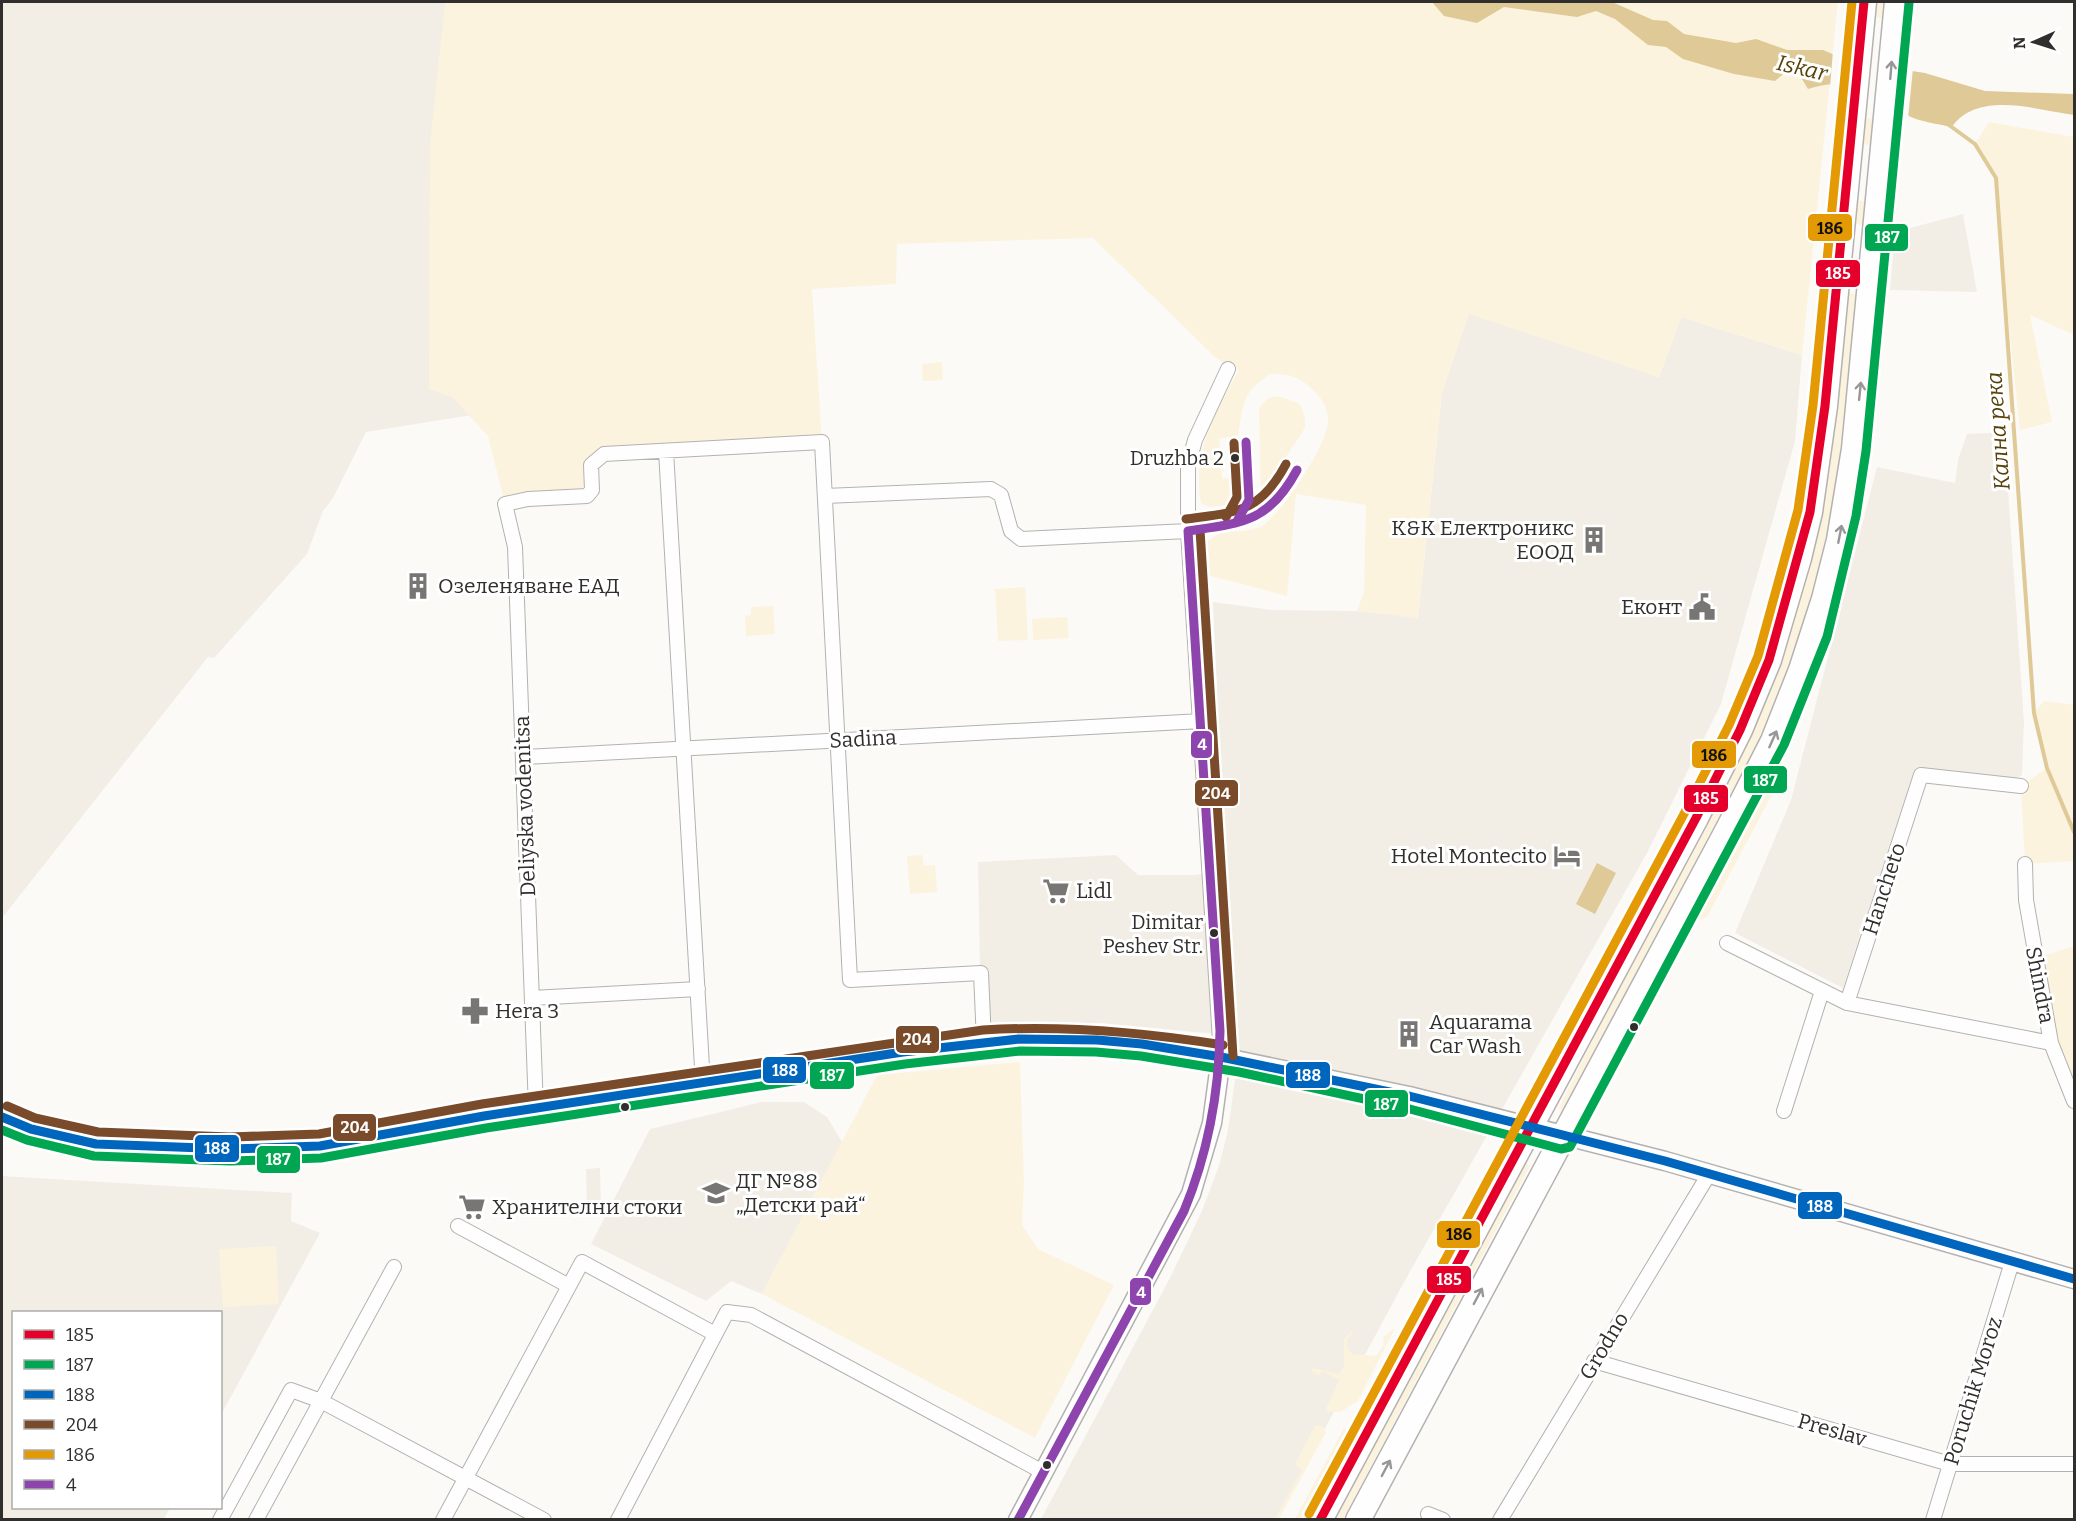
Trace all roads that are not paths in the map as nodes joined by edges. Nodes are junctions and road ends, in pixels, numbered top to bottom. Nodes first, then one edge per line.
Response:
1 (1863, 9) edge
2 (1896, 10) edge
3 (1228, 369) dead end
4 (666, 451) junction
5 (825, 496) junction
6 (1188, 531) junction
7 (1202, 721) junction
8 (837, 740) junction
9 (683, 748) junction
10 (525, 757) junction
11 (2021, 786) dead end
12 (2025, 864) dead end
13 (1727, 944) dead end
14 (698, 989) junction
15 (1822, 991) junction
16 (531, 998) junction
17 (1847, 1003) junction
18 (984, 1042) junction
19 (2051, 1043) junction
20 (1221, 1057) junction
21 (703, 1084) junction
22 (2074, 1101) edge
23 (536, 1109) junction
24 (1784, 1111) dead end
25 (2, 1117) edge
26 (1529, 1127) junction
27 (1564, 1137) junction
28 (1709, 1174) junction
29 (458, 1226) dead end
30 (2012, 1262) junction
31 (394, 1267) dead end
32 (2074, 1279) edge
33 (569, 1286) junction
34 (715, 1334) junction
35 (1594, 1361) junction
36 (321, 1401) junction
37 (1950, 1464) junction
38 (2074, 1464) edge
39 (1043, 1472) junction
40 (465, 1478) junction
41 (1428, 1515) dead end
42 (220, 1520) edge
43 (256, 1520) edge
44 (442, 1520) edge
45 (544, 1520) edge
46 (618, 1520) edge
47 (1018, 1520) edge
48 (1320, 1520) edge
49 (1358, 1520) edge
50 (1443, 1520) edge
51 (1500, 1520) edge
52 (1933, 1520) edge

1 - 26 highway
27 -> 2 highway
3 - 6 street
4 - 5 street
4 - 9 street
4 - 10 street, Deliyska vodenitsa
5 - 6 street
5 - 8 street
6 - 7 street
7 - 8 street, Sadina
7 - 20 street
8 - 9 street, Sadina
8 - 18 street
9 - 10 street, Sadina
9 - 14 street
10 - 16 street, Deliyska vodenitsa
11 - 17 street, Hancheto
12 - 19 street, Shindra
13 - 15 street
14 - 16 street
14 - 21 street
15 - 17 street
15 - 24 street
16 - 23 street, Deliyska vodenitsa
17 - 19 street
18 - 20 main road
18 - 21 main road
19 - 22 street, Shindra
20 - 26 main road
20 - 39 main road
21 - 23 main road
23 - 25 main road
26 - 27 main road
26 - 48 highway
27 - 28 main road
49 -> 27 highway
28 - 30 main road
28 - 35 street, Grodno
29 - 33 street
30 - 32 main road
30 - 37 street, Poruchik Moroz
31 - 36 street
33 - 34 street
33 - 40 street
34 - 39 street
34 - 46 street
35 - 37 street, Preslav
35 - 51 street, Grodno
36 - 40 street
36 - 42 street
36 - 43 street
37 - 38 street, Preslav
37 - 52 street, Poruchik Moroz
39 - 47 main road
40 - 44 street
40 - 45 street
41 - 50 street

